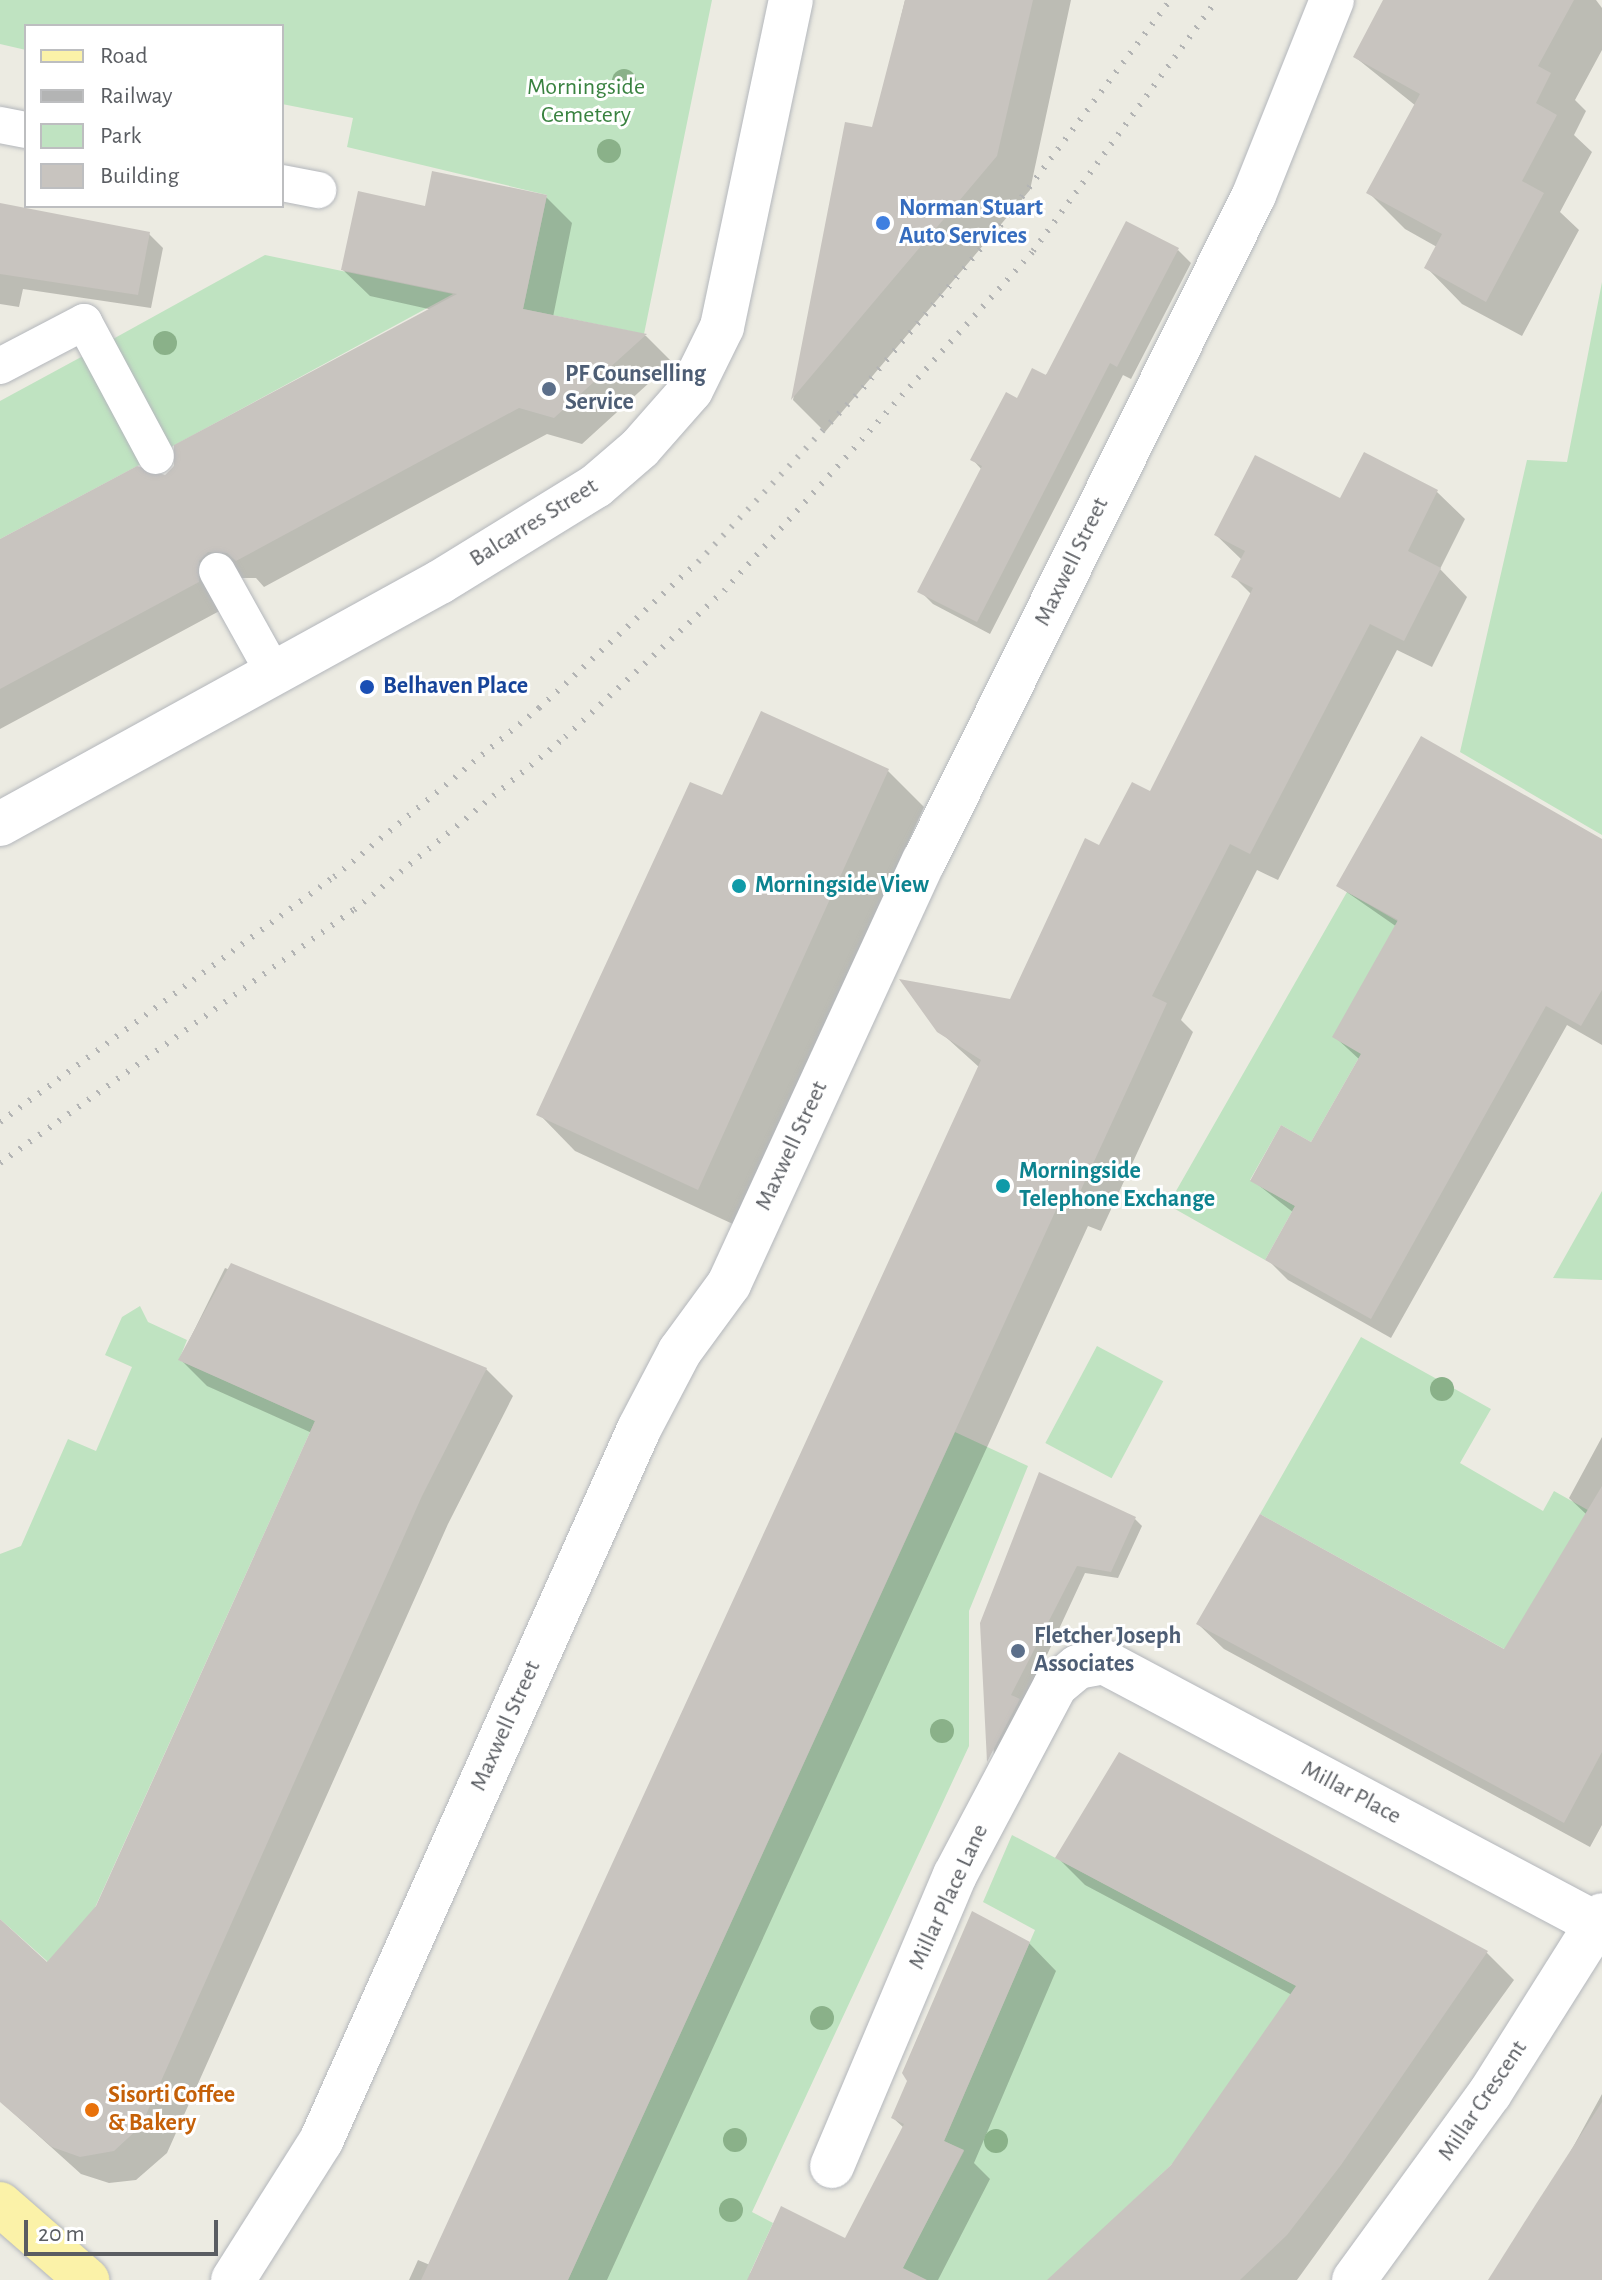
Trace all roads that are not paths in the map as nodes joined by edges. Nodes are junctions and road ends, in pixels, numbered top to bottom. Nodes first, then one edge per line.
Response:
1 (791, 0) edge
2 (1332, 0) edge
3 (0, 125) edge
4 (24, 130) edge
5 (284, 183) edge
6 (318, 190) dead end
7 (0, 366) edge
8 (156, 456) dead end
9 (217, 571) dead end
10 (275, 675) junction
11 (0, 824) edge
12 (1104, 1662) joint
13 (1600, 1920) edge
14 (832, 2166) dead end
15 (0, 2204) edge
16 (87, 2280) edge
17 (233, 2280) edge
18 (1354, 2280) edge

1 - 10 street, Balcarres Street
2 - 17 street, Maxwell Street
3 - 4 lane
5 - 6 lane
7 - 8 lane
9 - 10 lane
10 - 11 street, Balcarres Street
12 - 13 street, Millar Place
12 - 14 street, Millar Place Lane
13 - 18 street, Millar Crescent
15 - 16 main road

